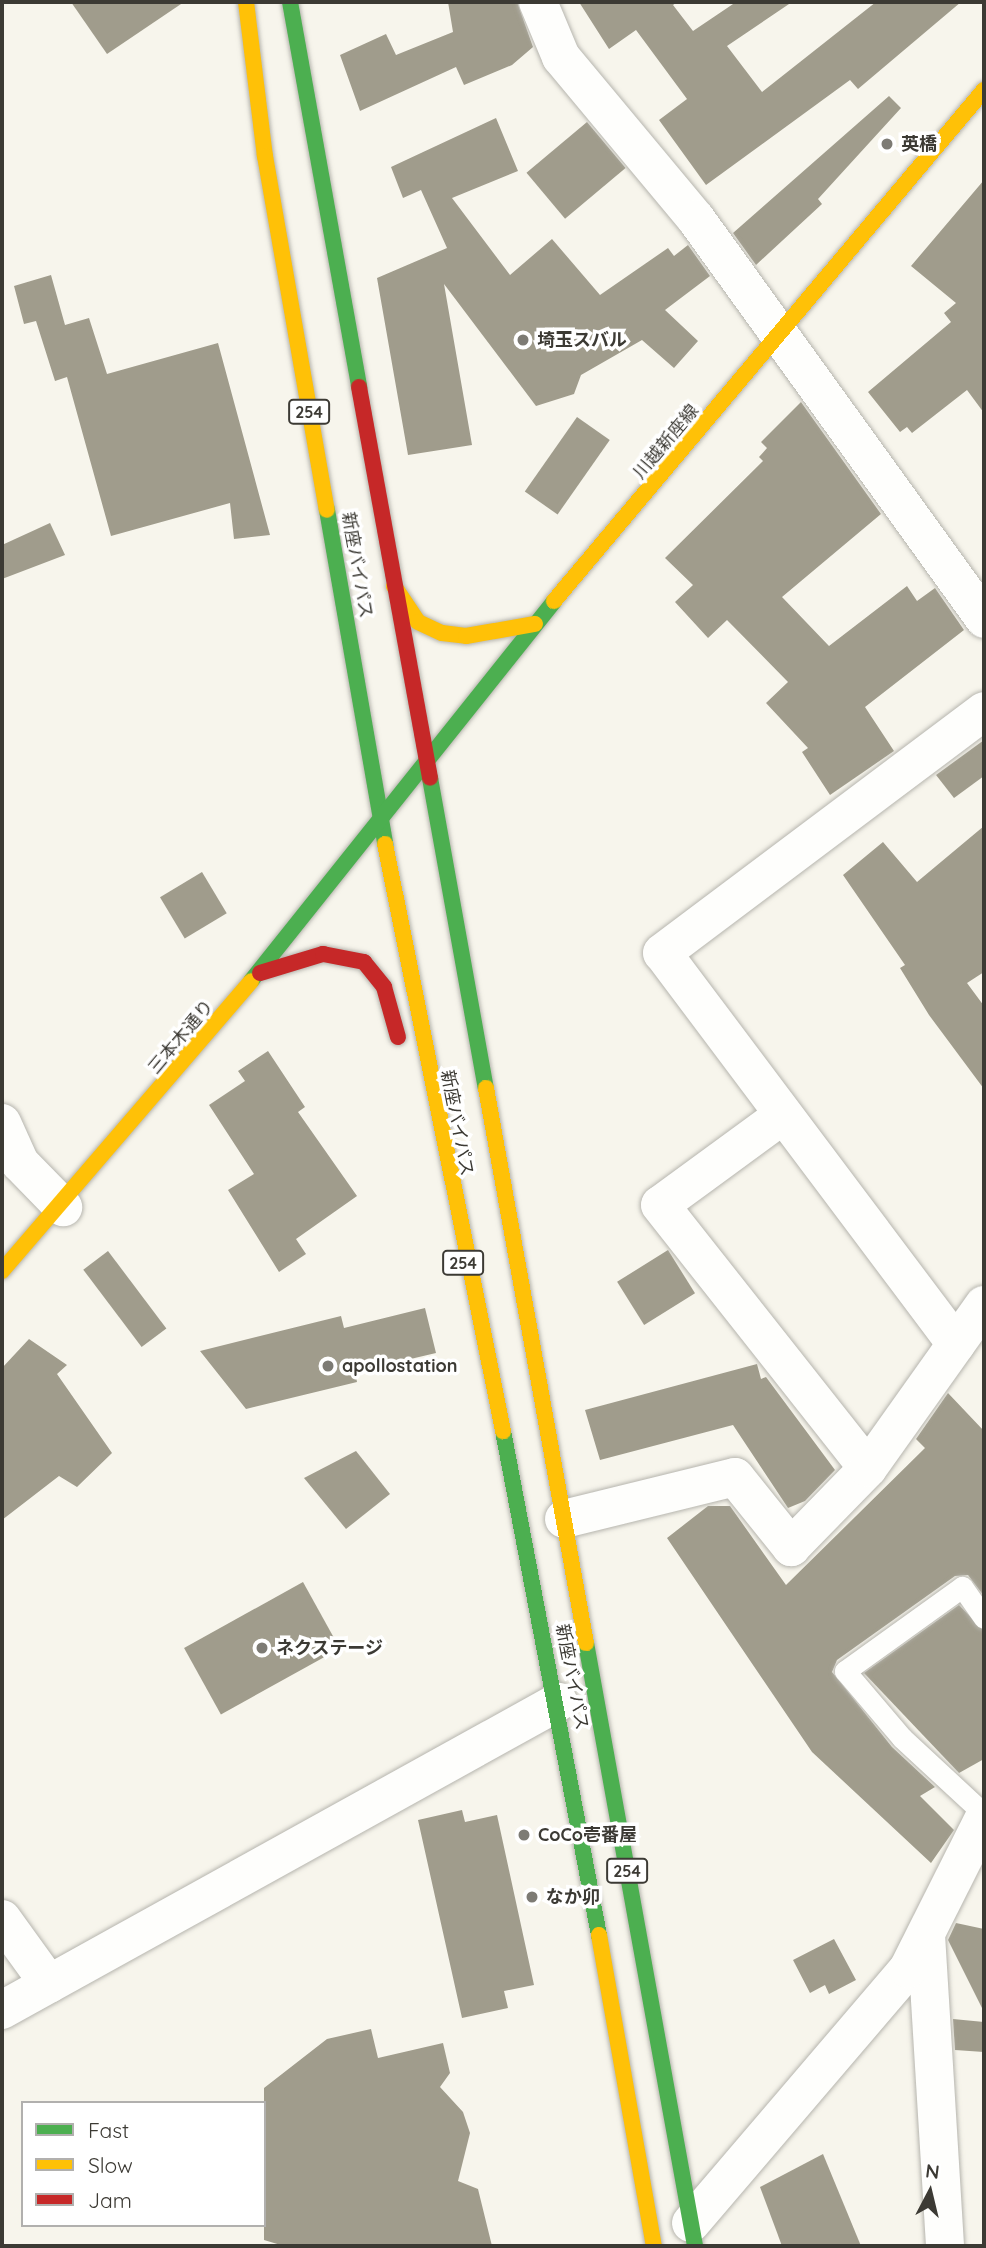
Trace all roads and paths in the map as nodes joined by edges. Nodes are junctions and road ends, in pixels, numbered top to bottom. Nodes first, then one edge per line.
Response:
1 (246, 2) edge
2 (290, 2) edge
3 (538, 2) edge
4 (984, 90) edge
5 (780, 335) junction
6 (388, 571) junction
7 (981, 605) edge
8 (535, 624) junction
9 (984, 711) edge
10 (424, 759) junction
11 (381, 821) junction
12 (260, 973) junction
13 (401, 1052) dead end
14 (783, 1115) junction
15 (2, 1123) edge
16 (430, 1168) dead end
17 (63, 1207) junction
18 (2, 1271) edge
19 (465, 1271) junction
20 (984, 1305) edge
21 (956, 1344) junction
22 (868, 1468) junction
23 (564, 1519) junction
24 (984, 1618) edge
25 (558, 1702) junction
26 (984, 1816) edge
27 (2, 1919) edge
28 (926, 1935) junction
29 (49, 1984) junction
30 (2, 2010) edge
31 (693, 2235) edge
32 (654, 2246) edge
33 (945, 2246) edge

1 - 11 main road, 新座バイパス / 254
2 - 6 main road, 新座バイパス / 254
3 - 5 street
4 - 5 main road, 川越新座線
5 - 7 street
5 - 8 main road, 川越新座線
6 - 8 main road
6 - 10 main road, 新座バイパス / 254
8 - 10 main road, 川越新座線
9 - 14 street
10 - 11 main road, 川越新座線
10 - 23 main road, 新座バイパス / 254
11 - 12 main road, 三本木通り
11 - 19 main road, 新座バイパス / 254
12 - 13 main road
12 - 17 main road, 三本木通り
14 - 21 street
14 - 22 street
15 - 17 street
16 - 19 main road
17 - 18 main road, 三本木通り
19 - 25 main road, 新座バイパス / 254
20 - 21 street
21 - 22 street
22 - 23 street
23 - 31 main road, 新座バイパス / 254
24 - 26 lane
25 - 29 street
25 - 32 main road, 新座バイパス / 254
26 - 28 street
27 - 29 street
28 - 31 street
28 - 33 street
29 - 30 street

